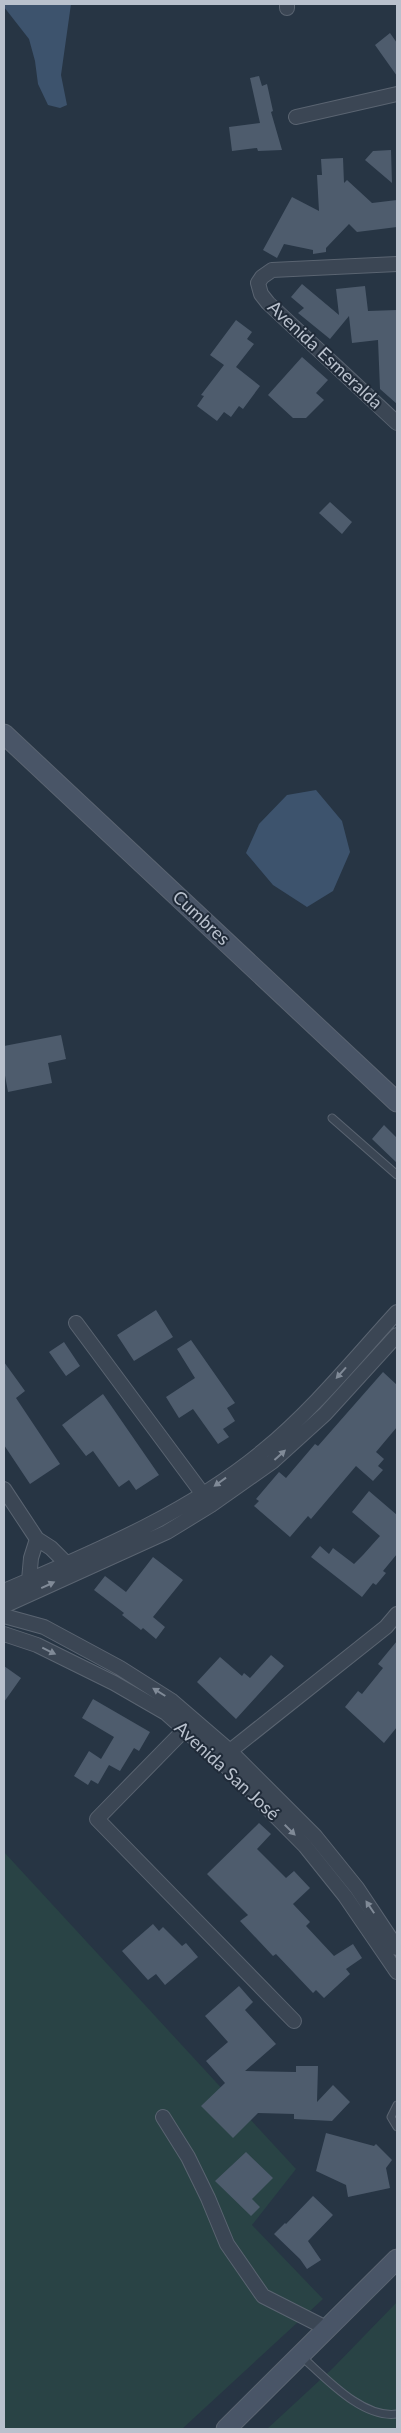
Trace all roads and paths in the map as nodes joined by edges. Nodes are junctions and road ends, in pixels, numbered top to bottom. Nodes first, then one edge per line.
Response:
1 (397, 94) edge
2 (296, 117) dead end
3 (397, 264) edge
4 (397, 423) edge
5 (4, 734) edge
6 (397, 1102) edge
7 (332, 1118) dead end
8 (397, 1174) edge
9 (397, 1312) edge
10 (76, 1323) dead end
11 (397, 1335) edge
12 (361, 1351) junction
13 (373, 1362) junction
14 (4, 1489) edge
15 (207, 1500) junction
16 (37, 1539) junction
17 (66, 1563) junction
18 (29, 1580) junction
19 (4, 1591) edge
20 (4, 1606) edge
21 (397, 1614) edge
22 (4, 1616) edge
23 (4, 1634) edge
24 (190, 1725) junction
25 (230, 1750) junction
26 (397, 1948) edge
27 (397, 1972) edge
28 (294, 2021) dead end
29 (397, 2105) edge
30 (162, 2117) dead end
31 (397, 2127) edge
32 (397, 2259) edge
33 (328, 2329) junction
34 (301, 2356) junction
35 (397, 2414) edge
36 (226, 2429) edge

1 - 2 street
3 - 4 street, Avenida Esmeralda
5 - 6 street, Cumbres
7 - 8 lane
9 - 12 street
10 - 15 street
11 - 13 street
12 - 13 street
12 -> 15 street
15 -> 13 street
14 - 16 street
15 - 17 street
20 -> 15 street
16 - 17 street
16 - 18 street
17 - 18 street
18 - 19 street
21 - 25 street
24 -> 22 street, Avenida San José
23 -> 24 street, Avenida San José
24 - 25 street, Avenida San José
24 -> 27 street, Avenida San José
24 - 28 street
26 -> 25 street, Avenida San José
29 - 31 lane
30 - 33 street
32 - 33 street
33 - 34 street
34 - 35 lane
34 - 36 street

